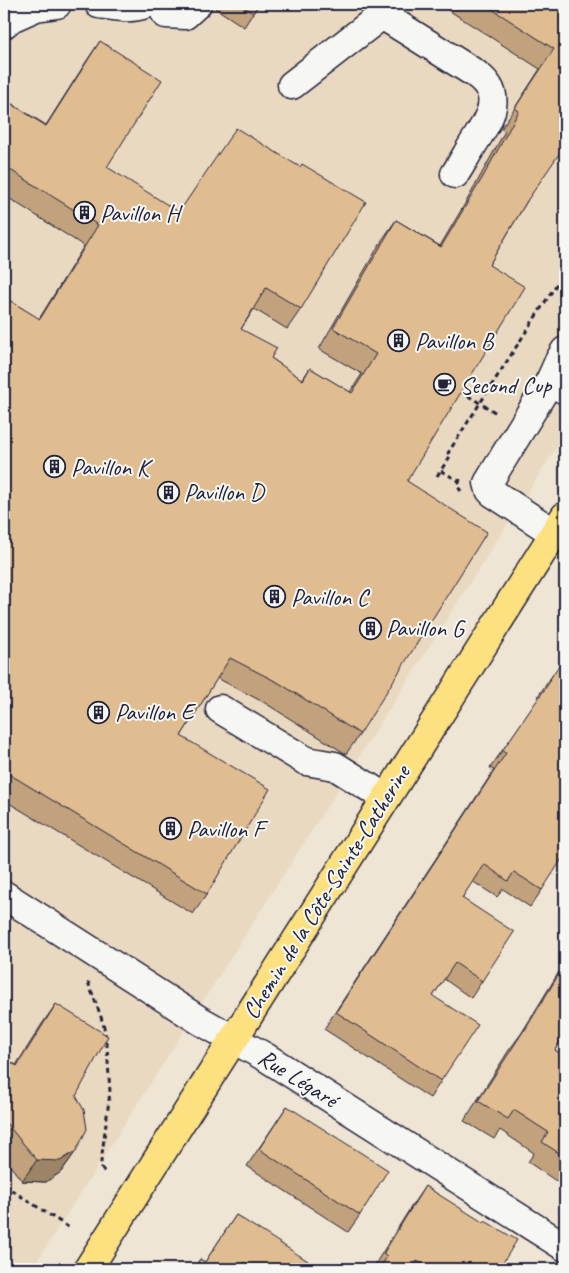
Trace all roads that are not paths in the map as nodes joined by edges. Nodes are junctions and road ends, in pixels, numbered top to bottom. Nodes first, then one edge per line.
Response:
1 (57, 4) edge
2 (99, 4) edge
3 (145, 4) edge
4 (160, 4) edge
5 (197, 4) edge
6 (385, 10) edge
7 (4, 24) edge
8 (292, 85) dead end
9 (455, 174) dead end
10 (565, 350) edge
11 (558, 386) edge
12 (560, 525) edge
13 (220, 709) dead end
14 (386, 798) junction
15 (4, 895) edge
16 (233, 1039) junction
17 (565, 1247) edge
18 (88, 1269) edge

1 - 7 street
2 - 3 street
4 - 5 street
6 - 8 street
6 - 9 street
10 - 11 street
11 - 12 street
12 - 14 main road, Chemin de la Côte-Sainte-Catherine
13 - 14 street
14 - 16 main road, Chemin de la Côte-Sainte-Catherine
15 - 16 street, Rue Légaré
16 - 17 street, Rue Légaré
16 - 18 main road, Chemin de la Côte-Sainte-Catherine

